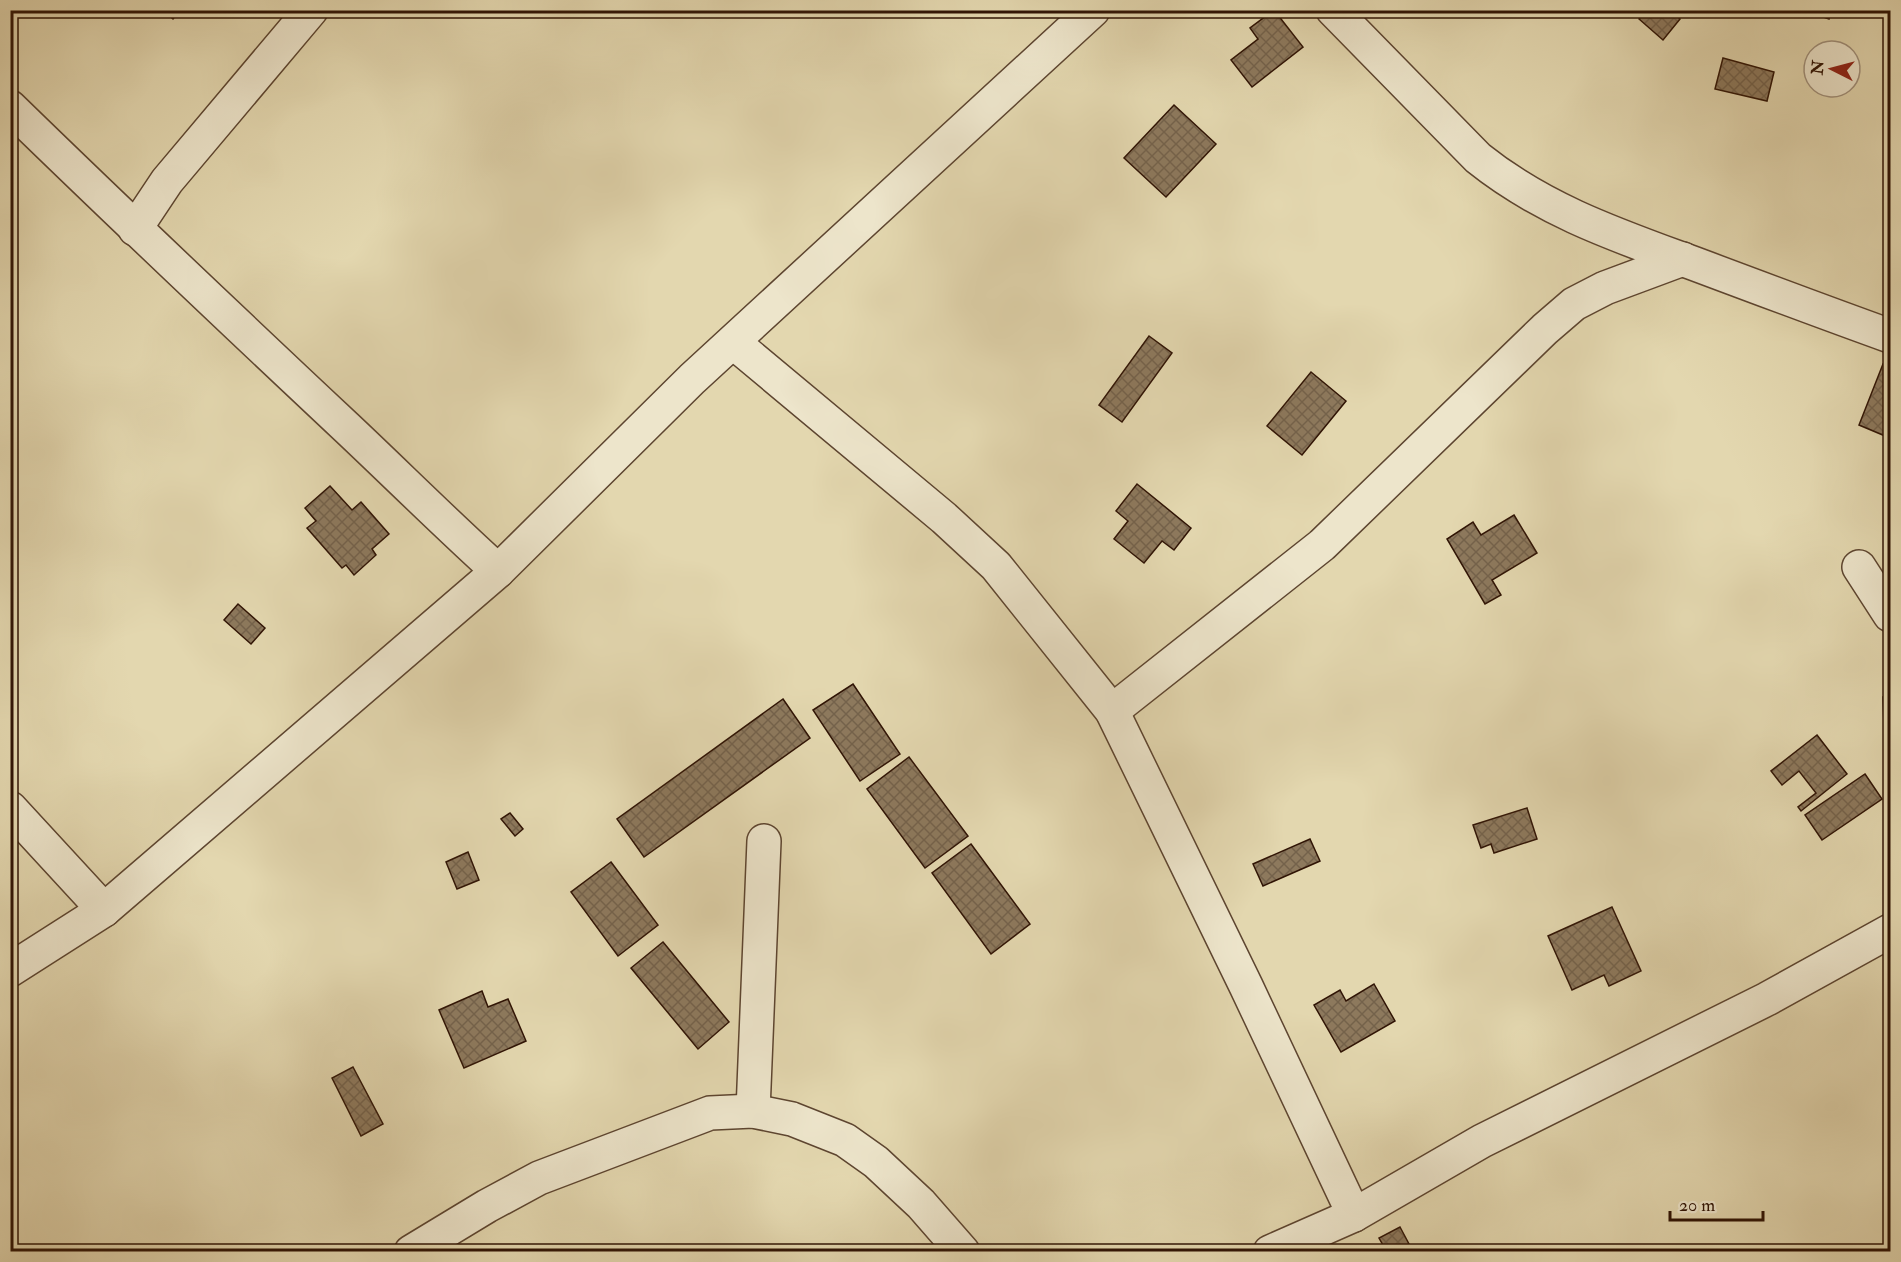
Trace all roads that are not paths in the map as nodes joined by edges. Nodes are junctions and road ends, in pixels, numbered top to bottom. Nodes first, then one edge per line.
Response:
1 (311, 10) edge
2 (1092, 10) edge
3 (1333, 10) edge
4 (10, 107) edge
5 (135, 228) junction
6 (1683, 259) junction
7 (1890, 336) edge
8 (733, 342) junction
9 (1859, 567) dead end
10 (498, 571) junction
11 (1890, 615) edge
12 (1112, 711) junction
13 (10, 808) edge
14 (764, 841) dead end
15 (104, 910) junction
16 (1890, 932) edge
17 (10, 970) edge
18 (753, 1111) junction
19 (1354, 1215) junction
20 (411, 1251) edge
21 (963, 1251) edge
22 (1270, 1251) edge

1 - 5 street
2 - 8 street
3 - 6 street
4 - 5 street
5 - 10 street
6 - 7 street
6 - 12 street
8 - 10 street
8 - 12 street
9 - 11 street
10 - 15 street
12 - 19 street
13 - 15 street
14 - 18 street
15 - 17 street
16 - 19 street
18 - 20 street
18 - 21 street
19 - 22 street

